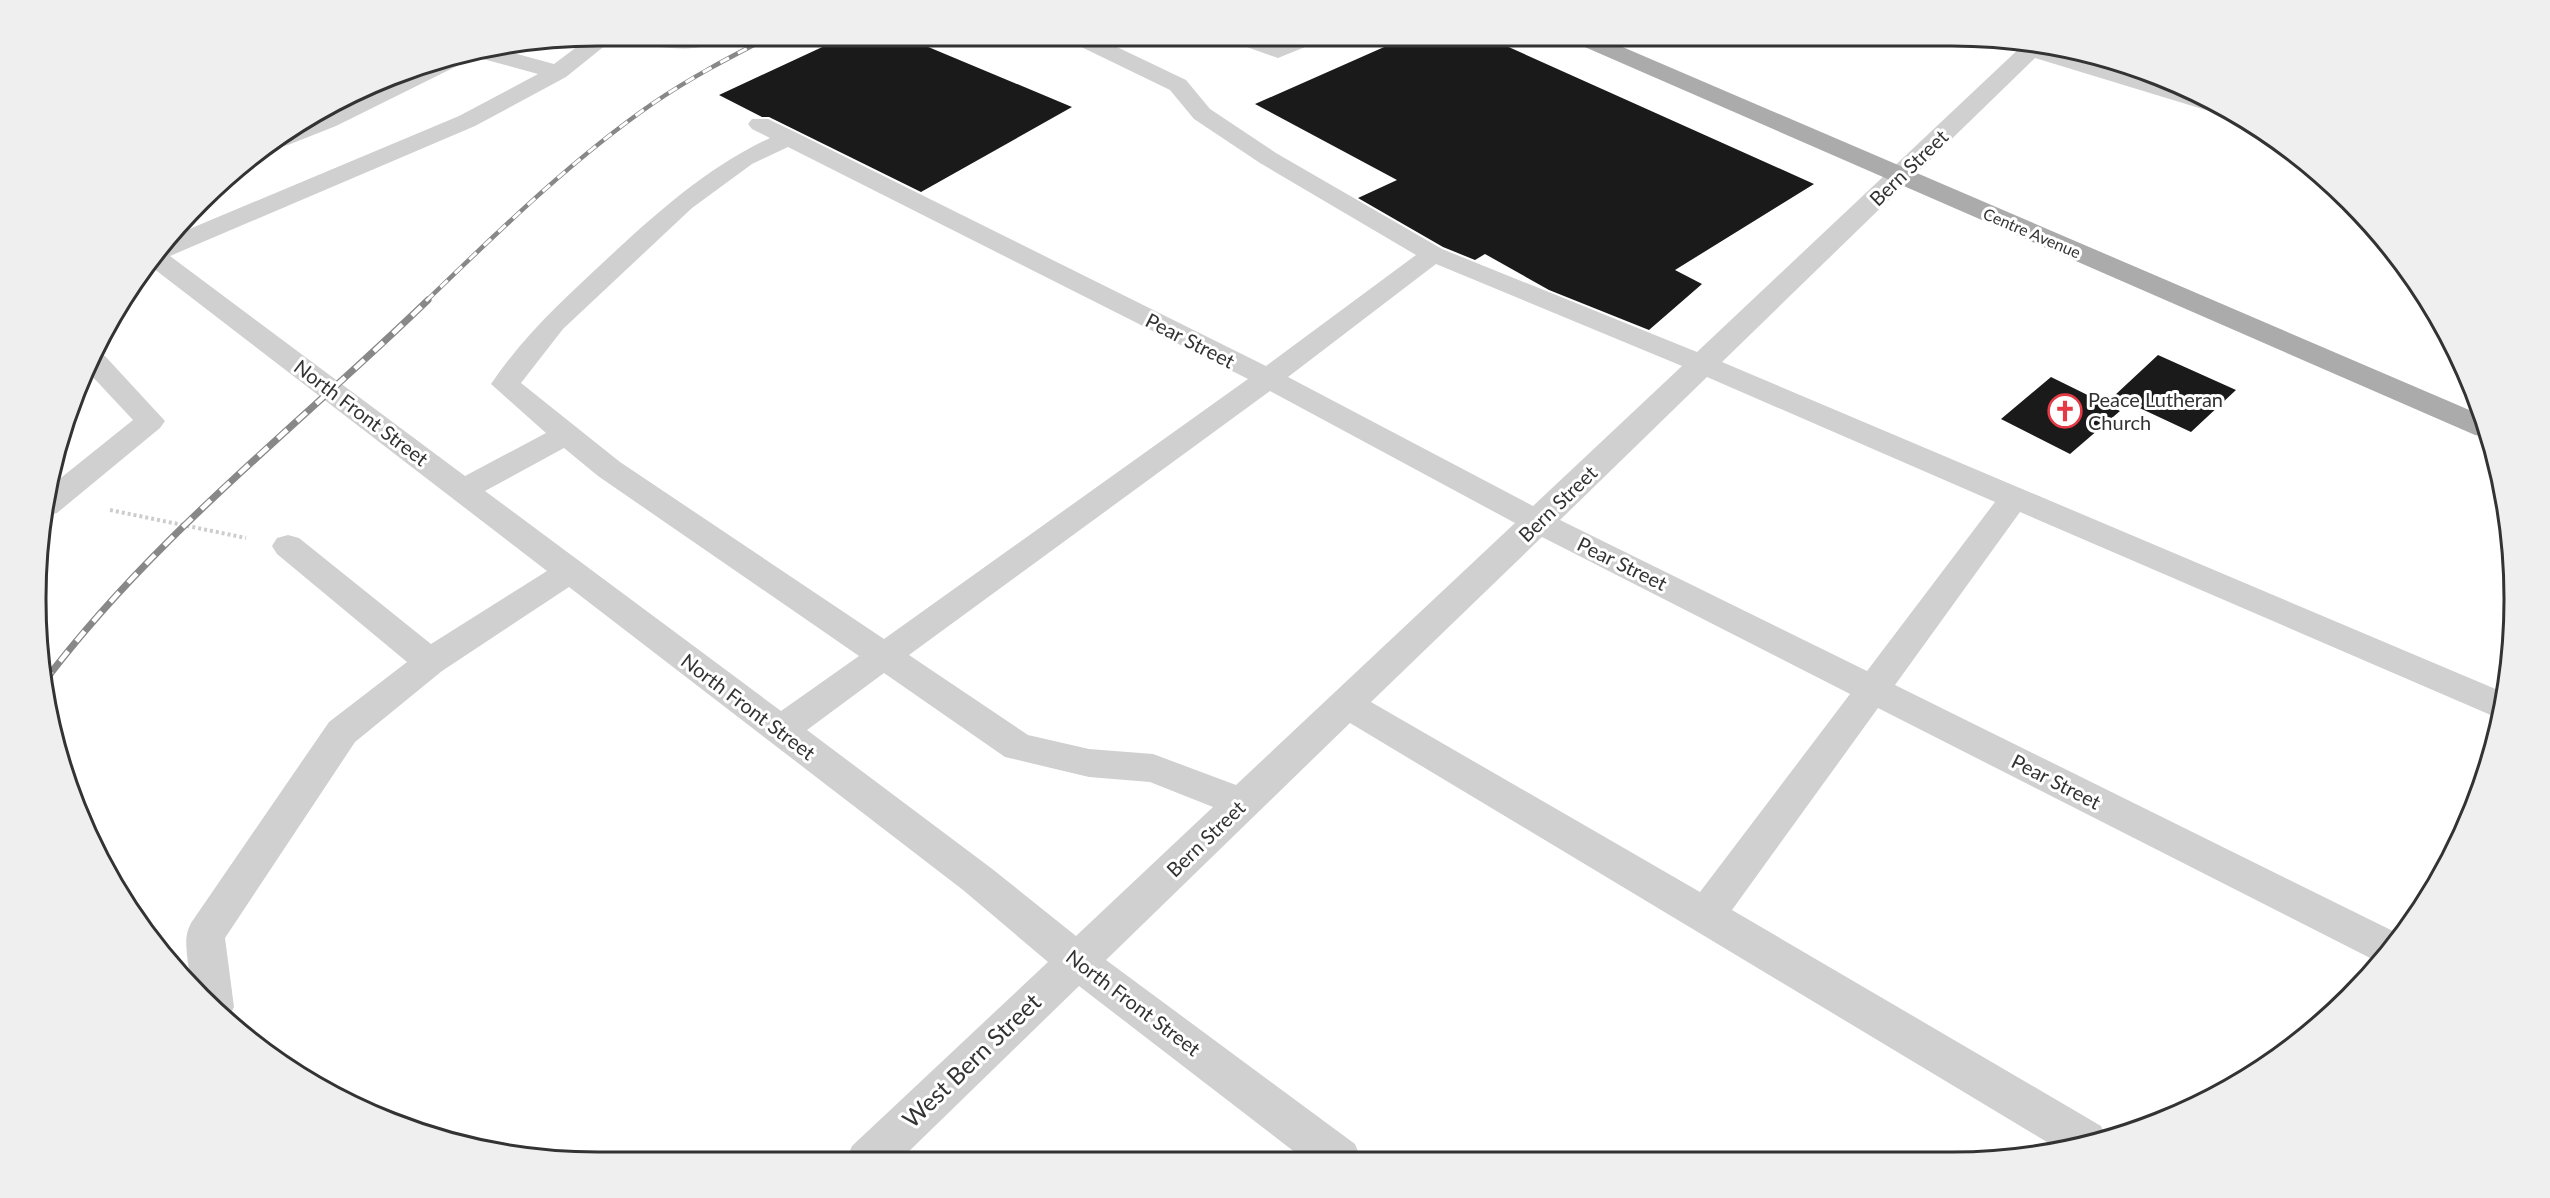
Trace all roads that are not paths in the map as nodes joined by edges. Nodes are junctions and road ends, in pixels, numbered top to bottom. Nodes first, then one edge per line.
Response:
1 (591, 47) edge
2 (1100, 47) edge
3 (1267, 47) edge
4 (1287, 47) edge
5 (1604, 47) edge
6 (2029, 52) edge
7 (498, 56) edge
8 (2080, 62) edge
9 (558, 72) junction
10 (407, 82) edge
11 (2152, 85) edge
12 (760, 124) dead end
13 (314, 127) edge
14 (789, 138) junction
15 (1900, 176) junction
16 (176, 244) edge
17 (1433, 254) junction
18 (162, 262) edge
19 (1704, 364) junction
20 (98, 366) edge
21 (1267, 379) junction
22 (2475, 424) edge
23 (566, 434) junction
24 (463, 490) junction
25 (2015, 497) junction
26 (56, 498) edge
27 (1538, 522) junction
28 (288, 546) road end
29 (570, 572) junction
30 (883, 657) junction
31 (430, 662) junction
32 (1871, 689) junction
33 (2494, 703) edge
34 (1347, 705) junction
35 (780, 730) junction
36 (1243, 803) junction
37 (1706, 915) junction
38 (2381, 945) edge
39 (1077, 961) junction
40 (211, 993) edge
41 (2078, 1137) edge
42 (878, 1151) edge
43 (1327, 1151) edge

1 - 9 street
2 - 17 street
3 - 4 street
5 - 15 main road, Centre Avenue
6 - 15 street, Bern Street
7 - 9 street
8 - 11 street
9 - 16 street
10 - 13 street
12 - 14 street, Pear Street
14 - 21 street, Pear Street
14 - 23 street
15 - 19 street, Bern Street
15 - 22 main road, Centre Avenue
17 - 19 street
17 - 21 street
18 - 24 street, North Front Street
19 - 25 street
19 - 27 street, Bern Street
20 - 26 street
21 - 27 street, Pear Street
21 - 30 street
23 - 24 street
23 - 30 street
24 - 29 street, North Front Street
25 - 32 street
25 - 33 street
27 - 32 street, Pear Street
27 - 34 street, Bern Street
28 - 31 street
29 - 31 street
29 - 35 street, North Front Street
30 - 35 street
30 - 36 street
31 - 40 street
32 - 37 street
32 - 38 street, Pear Street
34 - 36 street, Bern Street
34 - 37 street
35 - 39 street, North Front Street
36 - 39 street, Bern Street
37 - 41 street
39 - 42 street, West Bern Street
39 - 43 street, North Front Street

